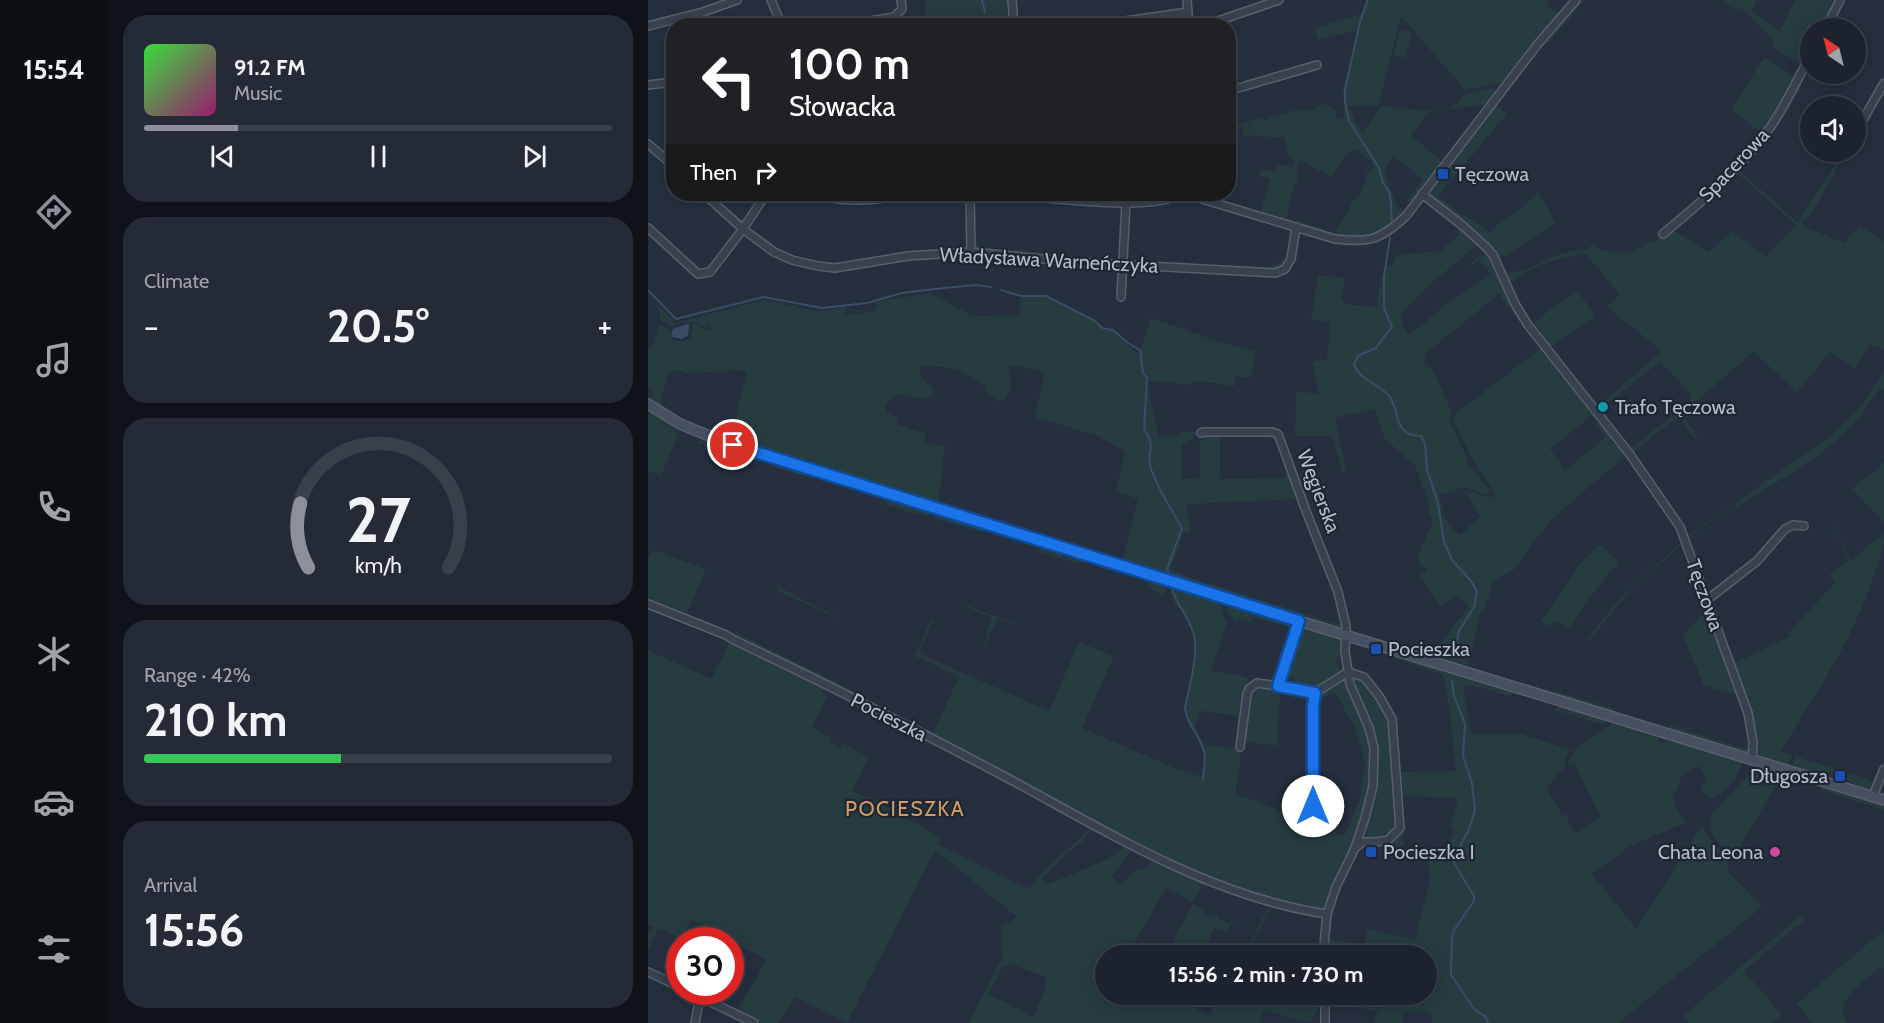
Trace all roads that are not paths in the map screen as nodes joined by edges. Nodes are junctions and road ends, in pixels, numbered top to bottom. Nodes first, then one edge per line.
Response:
1 (736, 0) edge
2 (771, 0) edge
3 (901, 0) edge
4 (1012, 0) edge
5 (1187, 0) edge
6 (1279, 0) edge
7 (1576, 0) edge
8 (1840, 0) edge
9 (1264, 2) edge
10 (1188, 12) junction
11 (679, 18) edge
12 (779, 18) edge
13 (888, 18) edge
14 (1013, 18) edge
15 (1146, 18) edge
16 (1188, 18) edge
17 (1223, 18) edge
18 (1831, 18) edge
19 (666, 21) edge
20 (648, 26) edge
21 (1317, 65) dead end
22 (1800, 74) edge
23 (666, 83) edge
24 (1884, 83) edge
25 (648, 85) edge
26 (1236, 89) edge
27 (1866, 114) edge
28 (648, 144) edge
29 (666, 159) edge
30 (1422, 194) junction
31 (712, 201) edge
32 (761, 201) edge
33 (970, 201) edge
34 (1098, 201) edge
35 (1163, 201) edge
36 (1210, 201) edge
37 (1126, 203) junction
38 (1296, 227) junction
39 (648, 228) edge
40 (743, 229) junction
41 (1663, 234) dead end
42 (970, 252) junction
43 (1123, 264) junction
44 (1121, 297) dead end
45 (648, 404) edge
46 (1201, 433) dead end
47 (1804, 526) dead end
48 (1707, 600) junction
49 (648, 603) edge
50 (1299, 621) junction
51 (1346, 635) junction
52 (1348, 672) junction
53 (1278, 686) junction
54 (1315, 693) junction
55 (1240, 747) dead end
56 (1752, 759) junction
57 (1884, 769) edge
58 (1872, 796) junction
59 (1884, 800) edge
60 (1313, 806) dead end
61 (1354, 848) junction
62 (1327, 914) junction
63 (1324, 945) edge
64 (648, 972) edge
65 (666, 980) edge
66 (698, 1005) edge
67 (718, 1005) edge
68 (1325, 1005) edge
69 (695, 1023) edge
70 (754, 1023) edge
71 (1325, 1023) edge

1 - 11 street
2 - 12 street
3 - 13 street
4 - 14 street
5 - 10 street
6 - 9 street
7 - 30 street
8 - 18 street
9 - 17 street
10 - 15 street
10 - 16 street
19 - 20 street
21 - 26 street
22 - 41 street, Spacerowa
23 - 25 street
24 - 27 street
28 - 29 street
30 - 38 street
30 - 48 street, Tęczowa
31 - 40 street, Władysława Warneńczyka
32 - 40 street
33 - 42 street
34 - 37 street
35 - 37 street
36 - 38 street
37 - 43 street
38 - 43 street, Władysława Warneńczyka
39 - 40 street
40 - 42 street, Władysława Warneńczyka
42 - 43 street, Władysława Warneńczyka
43 - 44 street
45 - 50 main road
46 - 51 street, Węgierska
47 - 48 street
48 - 56 street, Tęczowa
49 - 62 street, Pocieszka
50 - 51 main road
50 - 53 street
51 - 52 street
51 - 56 main road
52 - 54 street
52 - 61 street
52 - 61 street
53 - 54 street
53 - 55 street
54 - 60 street
56 - 58 main road
57 - 58 street
58 - 59 main road
61 - 62 street
62 - 63 street
64 - 65 street
66 - 69 street
67 - 70 street
68 - 71 street

